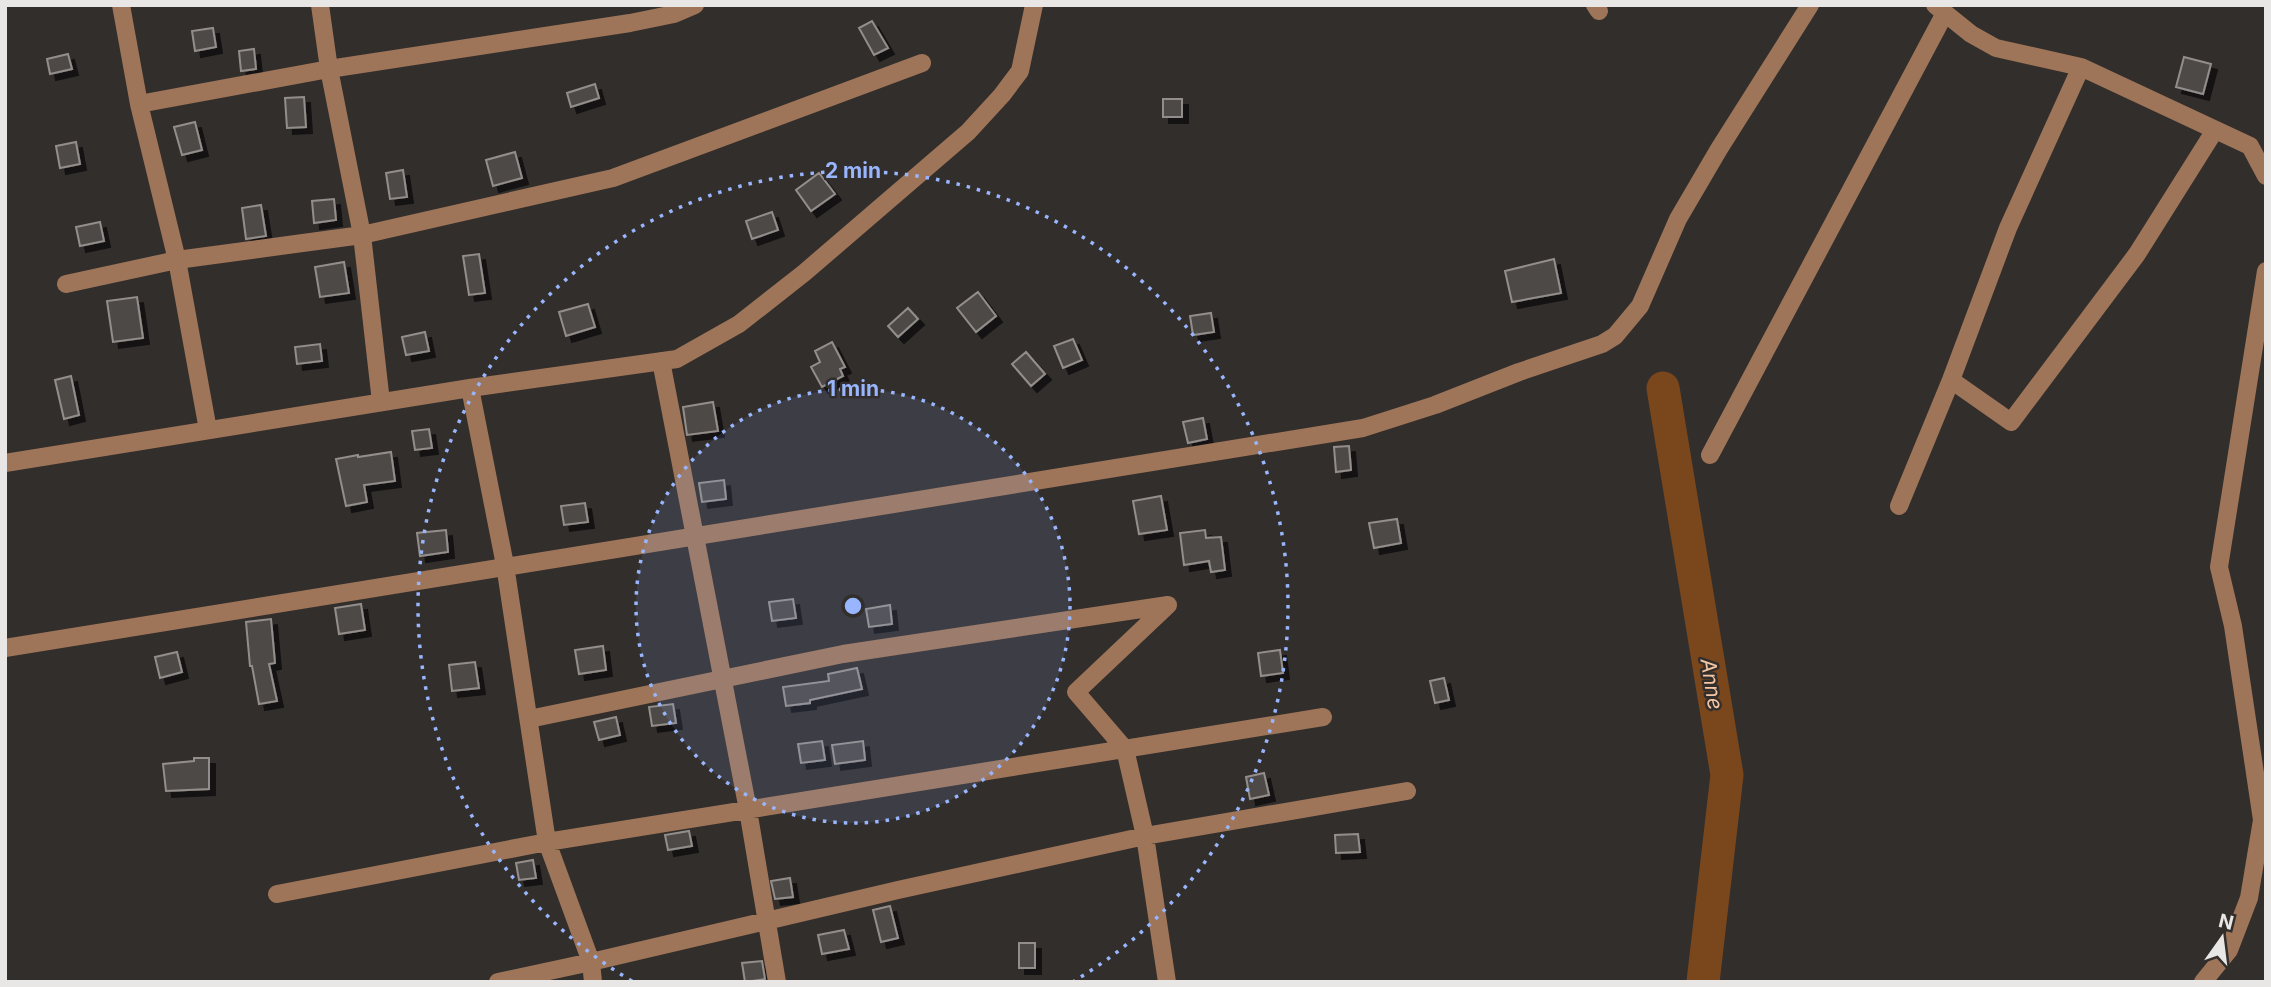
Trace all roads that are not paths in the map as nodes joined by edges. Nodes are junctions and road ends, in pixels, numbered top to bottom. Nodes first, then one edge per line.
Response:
1 (121, 5) edge
2 (320, 5) edge
3 (695, 5) edge
4 (1034, 5) edge
5 (1810, 5) edge
6 (1940, 9) edge
7 (922, 63) dead end
8 (2081, 67) junction
9 (329, 69) junction
10 (139, 104) junction
11 (2215, 130) junction
12 (2266, 176) edge
13 (362, 235) junction
14 (177, 260) junction
15 (2266, 271) edge
16 (66, 284) dead end
17 (661, 361) junction
18 (1951, 380) junction
19 (470, 388) junction
20 (381, 402) junction
21 (208, 430) junction
22 (1710, 455) dead end
23 (5, 463) edge
24 (1899, 506) dead end
25 (695, 535) junction
26 (505, 565) junction
27 (5, 648) edge
28 (723, 679) junction
29 (1323, 717) dead end
30 (529, 719) junction
31 (1125, 749) junction
32 (1407, 791) dead end
33 (748, 810) junction
34 (1145, 836) junction
35 (547, 842) junction
36 (277, 894) dead end
37 (768, 920) junction
38 (591, 962) junction
39 (498, 982) edge
40 (593, 982) edge
41 (777, 982) edge
42 (1167, 982) edge
43 (2203, 982) edge

1 - 10 street
2 - 9 street
3 - 9 street
4 - 17 street
5 - 25 street
6 - 8 street
6 - 22 street
7 - 13 street
8 - 11 street
8 - 18 street
9 - 10 street
9 - 13 street
10 - 14 street
11 - 12 street
11 - 18 street
13 - 14 street
13 - 20 street
14 - 16 street
14 - 21 street
15 - 43 street
17 - 19 street
17 - 25 street
18 - 24 street
19 - 20 street
19 - 26 street
20 - 21 street
21 - 23 street
25 - 26 street
25 - 28 street
26 - 27 street
26 - 30 street
28 - 30 street
28 - 31 street
28 - 33 street
29 - 31 street
30 - 35 street
31 - 33 street
31 - 34 street
32 - 34 street
33 - 35 street
33 - 37 street
34 - 37 street
34 - 42 street
35 - 36 street
35 - 38 street
37 - 38 street
37 - 41 street
38 - 39 street
38 - 40 street

